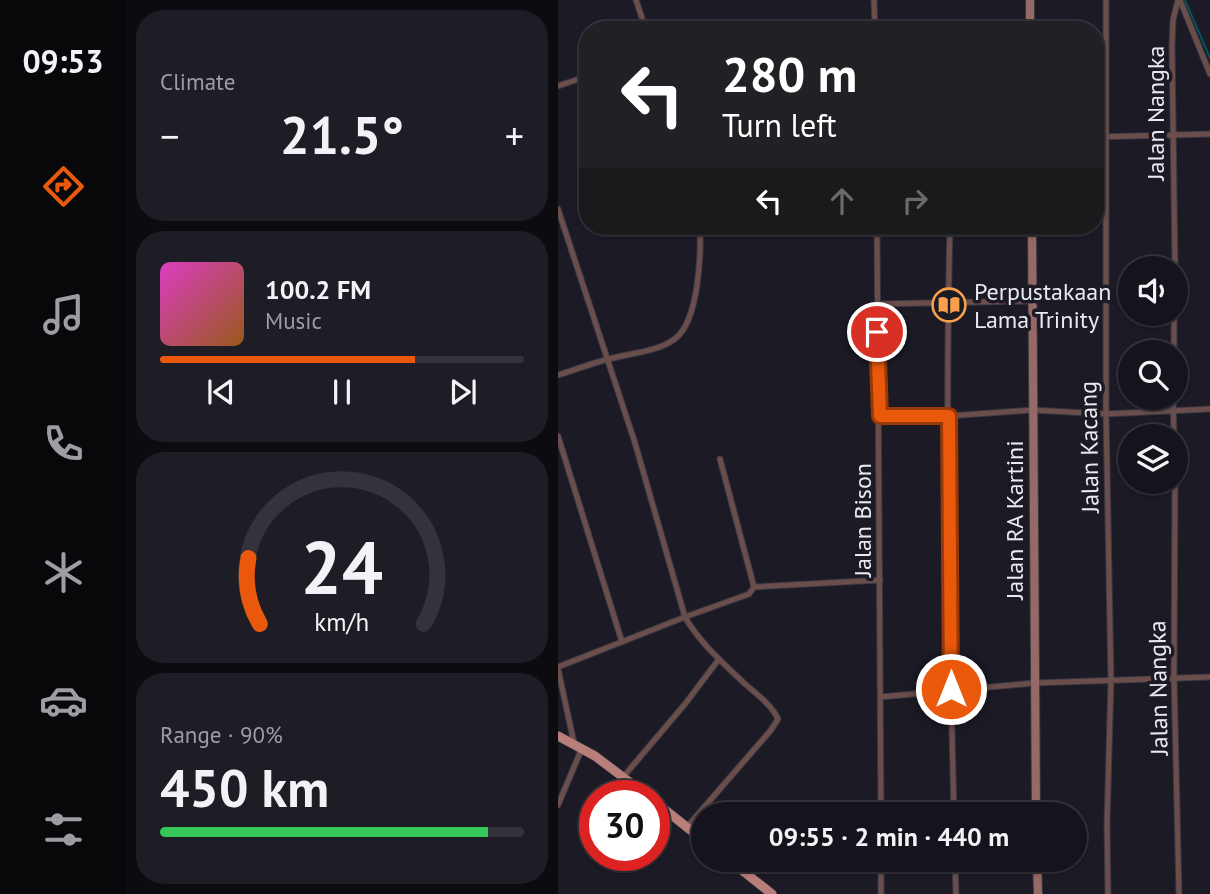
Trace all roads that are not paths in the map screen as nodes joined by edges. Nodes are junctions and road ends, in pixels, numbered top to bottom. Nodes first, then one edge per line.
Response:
1 (636, 0) edge
2 (874, 0) edge
3 (1030, 0) edge
4 (1106, 0) edge
5 (1179, 0) edge
6 (643, 21) edge
7 (875, 21) edge
8 (1030, 21) edge
9 (1210, 74) edge
10 (579, 78) edge
11 (558, 86) edge
12 (1210, 134) edge
13 (1172, 136) junction
14 (1106, 137) junction
15 (558, 209) edge
16 (700, 235) edge
17 (877, 235) edge
18 (950, 235) edge
19 (1032, 235) edge
20 (1175, 256) edge
21 (1032, 301) junction
22 (948, 303) junction
23 (876, 304) junction
24 (608, 359) junction
25 (558, 375) edge
26 (1210, 409) edge
27 (1032, 410) junction
28 (1172, 410) joint
29 (1188, 410) edge
30 (1106, 414) junction
31 (880, 416) junction
32 (949, 416) junction
33 (1173, 424) edge
34 (558, 436) edge
35 (720, 459) dead end
36 (1175, 494) edge
37 (880, 580) junction
38 (754, 587) junction
39 (685, 617) junction
40 (622, 642) junction
41 (719, 659) junction
42 (558, 668) edge
43 (1175, 677) junction
44 (1210, 677) edge
45 (1111, 681) junction
46 (1034, 683) junction
47 (951, 689) junction
48 (880, 696) junction
49 (558, 736) edge
50 (578, 746) junction
51 (624, 776) junction
52 (629, 780) edge
53 (881, 802) edge
54 (954, 802) edge
55 (1036, 802) edge
56 (558, 805) edge
57 (670, 814) edge
58 (687, 827) junction
59 (691, 830) edge
60 (744, 872) edge
61 (881, 872) edge
62 (955, 872) edge
63 (1037, 872) edge
64 (772, 894) edge
65 (881, 894) edge
66 (956, 894) edge
67 (1038, 894) edge
68 (1108, 894) edge
69 (1179, 894) edge

1 - 6 street
2 - 7 street
3 - 8 main road
4 - 14 street, Jalan Kacang
5 - 9 street, Jalan Nangka
5 - 13 street, Jalan Nangka
10 - 11 street
12 - 13 street
13 - 14 street
13 - 20 street, Jalan Nangka
14 - 30 street, Jalan Kacang
15 - 24 street
16 - 24 street
17 - 23 street, Jalan Bison
18 - 22 street
19 - 21 main road, Jalan RA Kartini
21 - 22 street
21 - 27 main road, Jalan RA Kartini
22 - 23 street
22 - 32 street
23 - 31 street, Jalan Bison
24 - 25 street
24 - 39 street
26 - 29 street
27 - 30 street
27 - 32 street
27 - 46 main road, Jalan RA Kartini
28 - 30 street
28 - 33 street
30 - 45 street, Jalan Kacang
31 - 32 street
31 - 37 street, Jalan Bison
32 - 47 street
34 - 40 street
35 - 38 street
36 - 43 street, Jalan Nangka
37 - 38 street
37 - 48 street, Jalan Bison
38 - 39 street
39 - 40 street
39 - 41 street
40 - 42 street
41 - 51 street
41 - 58 street
42 - 50 street
43 - 44 street
43 - 45 street
43 - 69 street, Jalan Nangka
45 - 46 street
45 - 68 street, Jalan Kacang
46 - 47 street
46 - 55 main road, Jalan RA Kartini
47 - 48 street
47 - 54 street
48 - 53 street, Jalan Bison
49 - 50 main road
50 - 51 main road
50 - 56 street
51 - 52 main road
57 - 58 main road
58 - 59 main road
60 - 64 main road
61 - 65 street
62 - 66 street
63 - 67 main road

